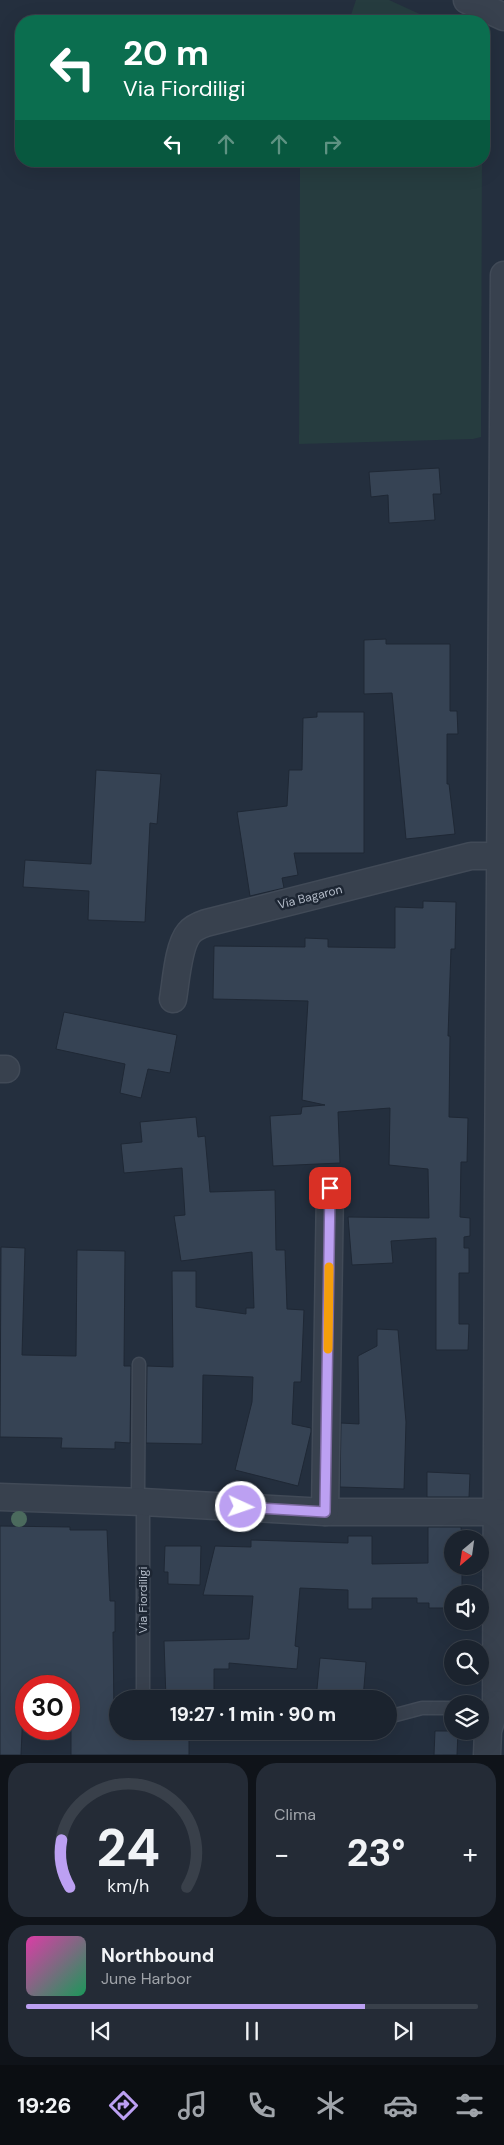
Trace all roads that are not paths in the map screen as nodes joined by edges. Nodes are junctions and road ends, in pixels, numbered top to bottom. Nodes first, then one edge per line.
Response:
1 (467, 0) edge
2 (504, 17) edge
3 (504, 275) edge
4 (503, 810) edge
5 (501, 856) junction
6 (173, 999) dead end
7 (501, 1146) edge
8 (330, 1188) dead end
9 (501, 1190) edge
10 (139, 1364) dead end
11 (0, 1497) edge
12 (143, 1502) junction
13 (325, 1512) junction
14 (497, 1512) junction
15 (143, 1690) edge
16 (493, 1705) edge
17 (444, 1708) edge
18 (397, 1715) edge
19 (488, 1755) edge

1 - 2 street
3 - 4 street
4 - 5 street
5 - 6 street, Via Bagaron
5 - 7 street
7 - 9 street
8 - 13 street
9 - 14 street
10 - 12 lane, Via Fiordiligi
11 - 12 street
12 - 13 street
12 - 15 lane, Via Fiordiligi
13 - 14 street
14 - 16 street
16 - 19 street
17 - 18 lane

